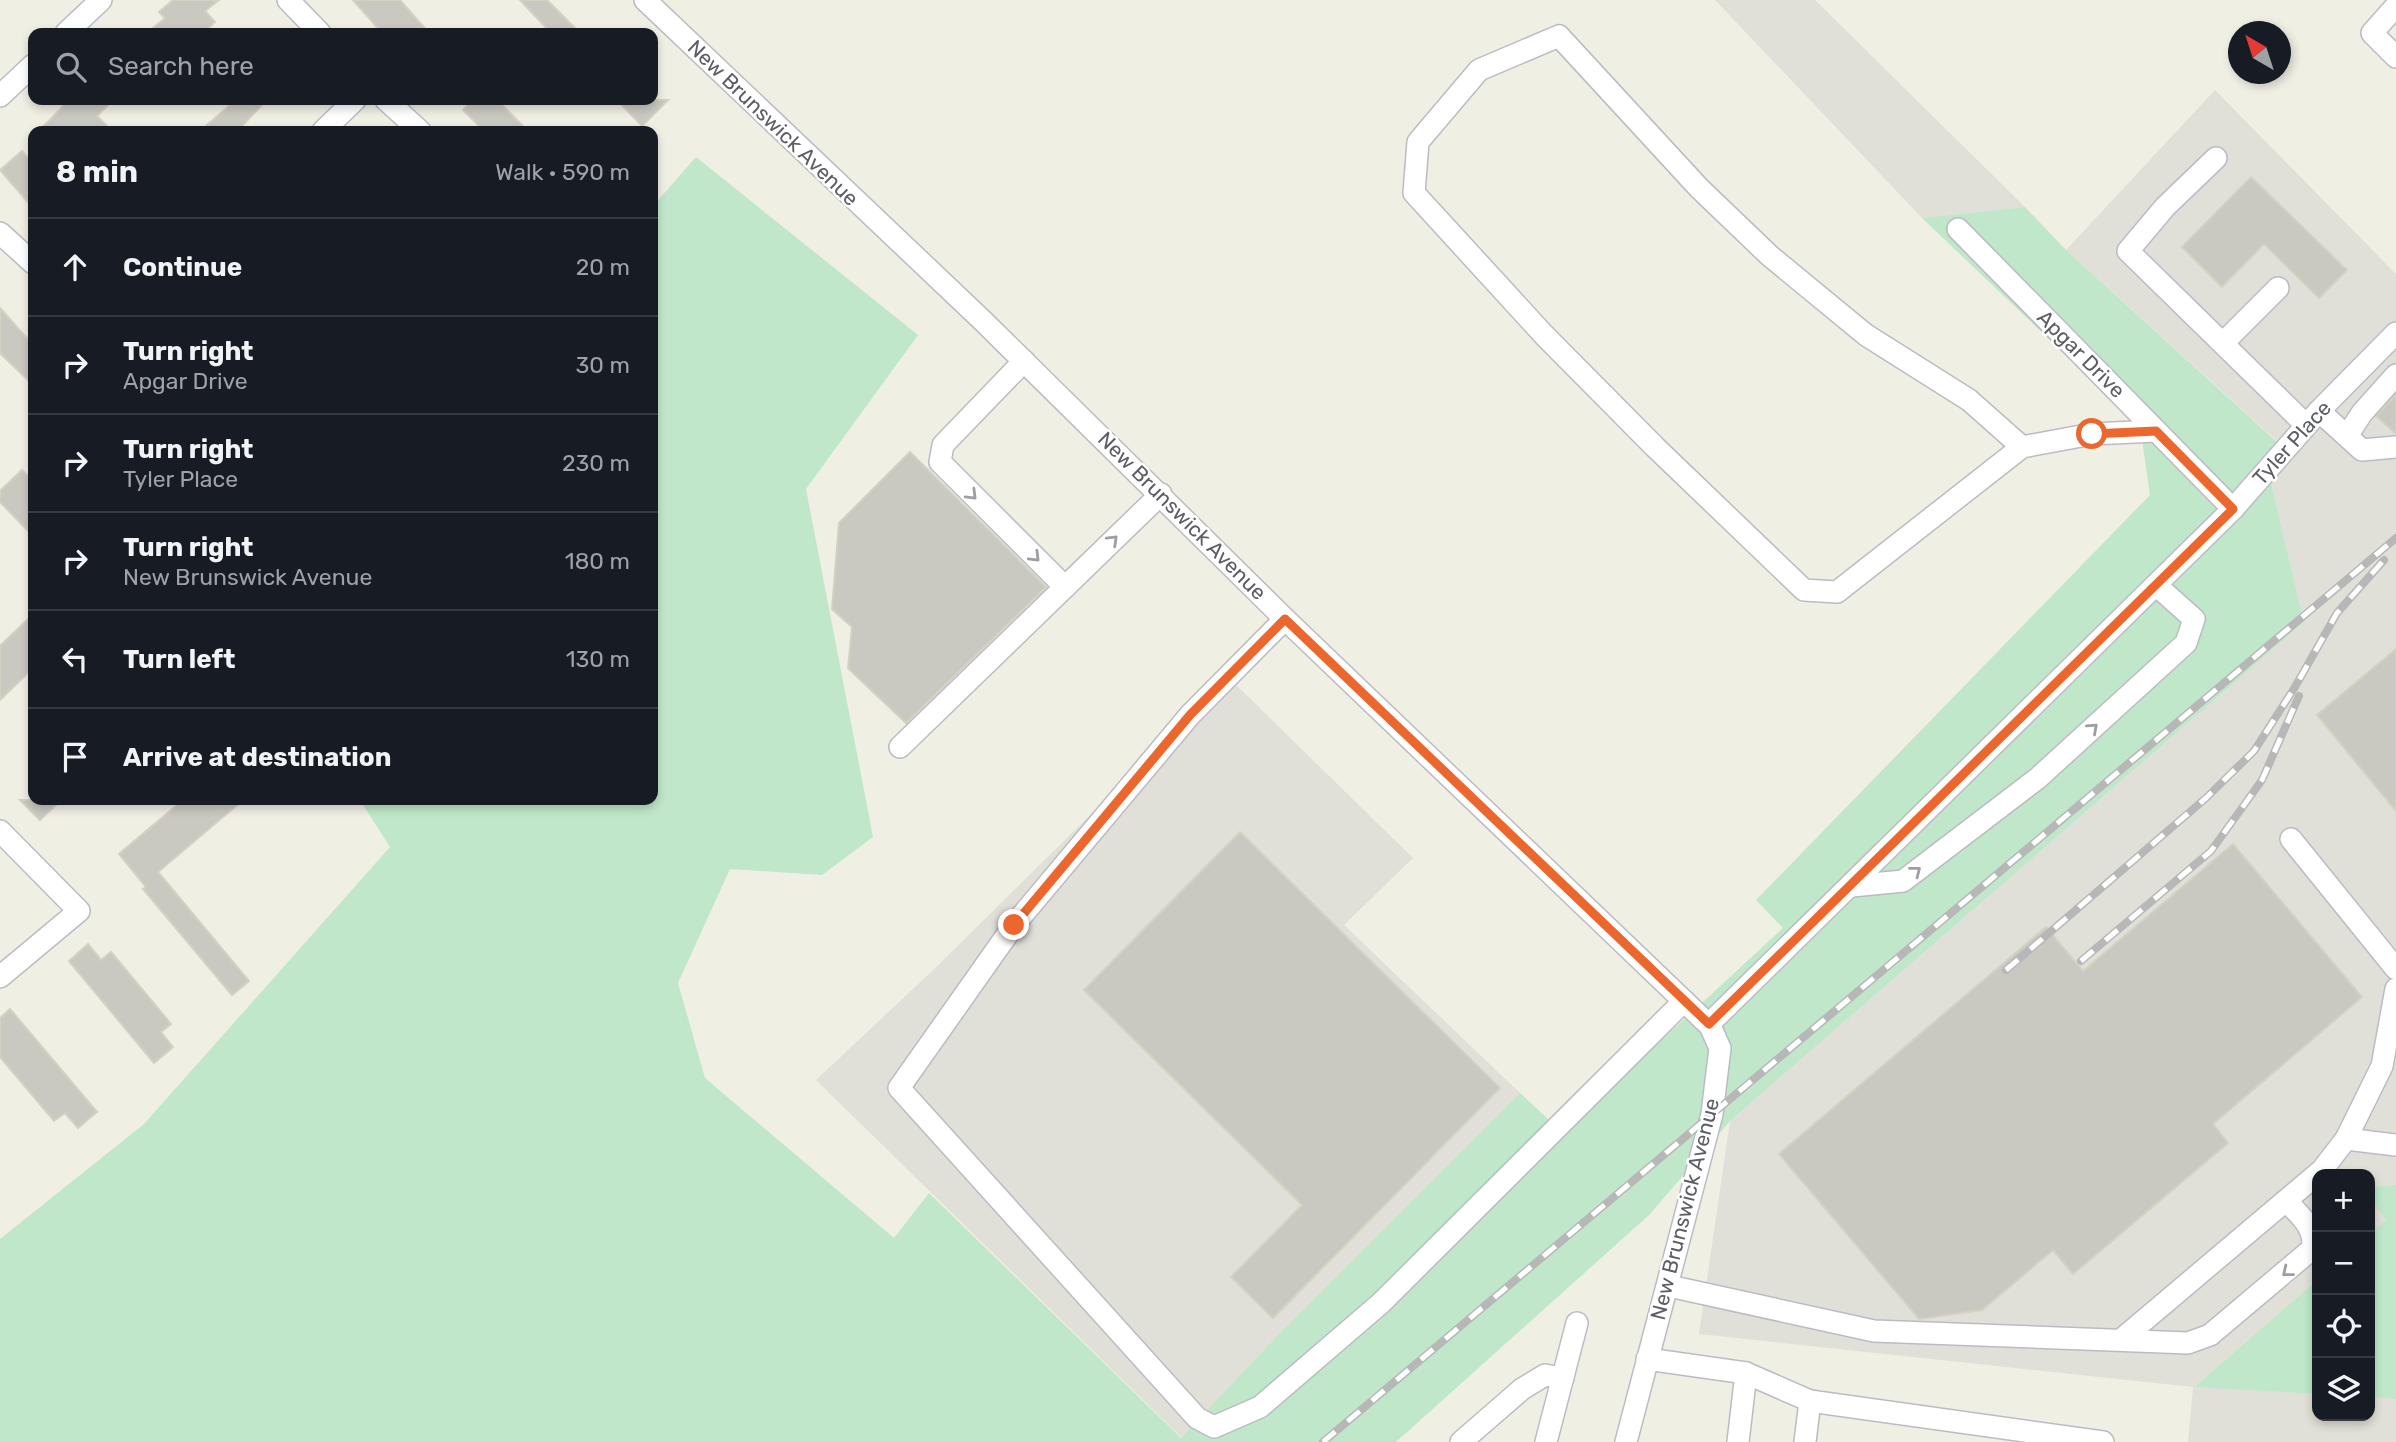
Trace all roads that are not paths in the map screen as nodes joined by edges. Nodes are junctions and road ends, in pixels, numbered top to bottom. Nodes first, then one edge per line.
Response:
1 (102, 0) edge
2 (288, 0) edge
3 (645, 0) edge
4 (2396, 6) edge
5 (71, 28) edge
6 (315, 28) edge
7 (2396, 57) edge
8 (28, 70) edge
9 (0, 96) edge
10 (350, 105) edge
11 (391, 105) edge
12 (328, 126) edge
13 (415, 126) edge
14 (2216, 158) dead end
15 (1958, 229) dead end
16 (0, 233) edge
17 (28, 258) edge
18 (2277, 288) dead end
19 (2396, 333) edge
20 (2223, 343) junction
21 (1024, 361) junction
22 (2396, 375) edge
23 (2313, 418) junction
24 (2156, 431) junction
25 (2347, 436) junction
26 (2022, 447) junction
27 (2396, 447) edge
28 (1161, 494) junction
29 (2233, 509) junction
30 (2156, 584) junction
31 (1065, 587) junction
32 (1285, 619) junction
33 (900, 747) dead end
34 (0, 831) edge
35 (2291, 839) dead end
36 (1852, 886) junction
37 (2396, 969) edge
38 (0, 977) edge
39 (2396, 989) edge
40 (1684, 1001) junction
41 (1709, 1024) junction
42 (2346, 1139) junction
43 (2396, 1145) edge
44 (2286, 1201) junction
45 (1669, 1286) junction
46 (1577, 1323) dead end
47 (2122, 1339) junction
48 (1647, 1359) junction
49 (1746, 1373) junction
50 (1563, 1378) junction
51 (1810, 1401) junction
52 (1996, 1435) edge
53 (1461, 1442) edge
54 (1546, 1442) edge
55 (1626, 1442) edge
56 (1738, 1442) edge
57 (1805, 1442) edge
58 (2103, 1442) edge

1 - 5 street
2 - 6 street
3 - 21 street, New Brunswick Avenue
4 - 7 street
8 - 9 street
10 - 12 street
11 - 13 street
14 - 20 street
15 - 24 street, Apgar Drive
16 - 17 street
18 - 20 street
19 - 23 street, Tyler Place
20 - 23 street
21 - 28 street, New Brunswick Avenue
21 -> 31 street
22 - 25 street
23 - 25 street
23 - 29 street, Tyler Place
24 - 26 street
24 - 29 street, Apgar Drive
25 - 27 street
26 - 26 street
31 -> 28 street
28 - 32 street, New Brunswick Avenue
29 - 30 street, Tyler Place
30 - 36 street, Tyler Place
36 -> 30 street
31 - 33 street
32 - 40 street, New Brunswick Avenue
32 - 40 street
34 - 38 street
35 - 37 street
36 - 41 street, Tyler Place
39 - 42 street
40 - 41 street, New Brunswick Avenue
41 - 45 street, New Brunswick Avenue
42 - 43 street
42 - 44 street
44 - 47 street
44 -> 47 street
45 - 47 street
45 - 48 street, New Brunswick Avenue
46 - 50 street
48 - 49 street
48 - 55 street, New Brunswick Avenue
49 - 51 street
49 - 56 street
50 - 53 street
50 - 54 street
51 - 52 street
51 - 57 street
52 - 58 street

